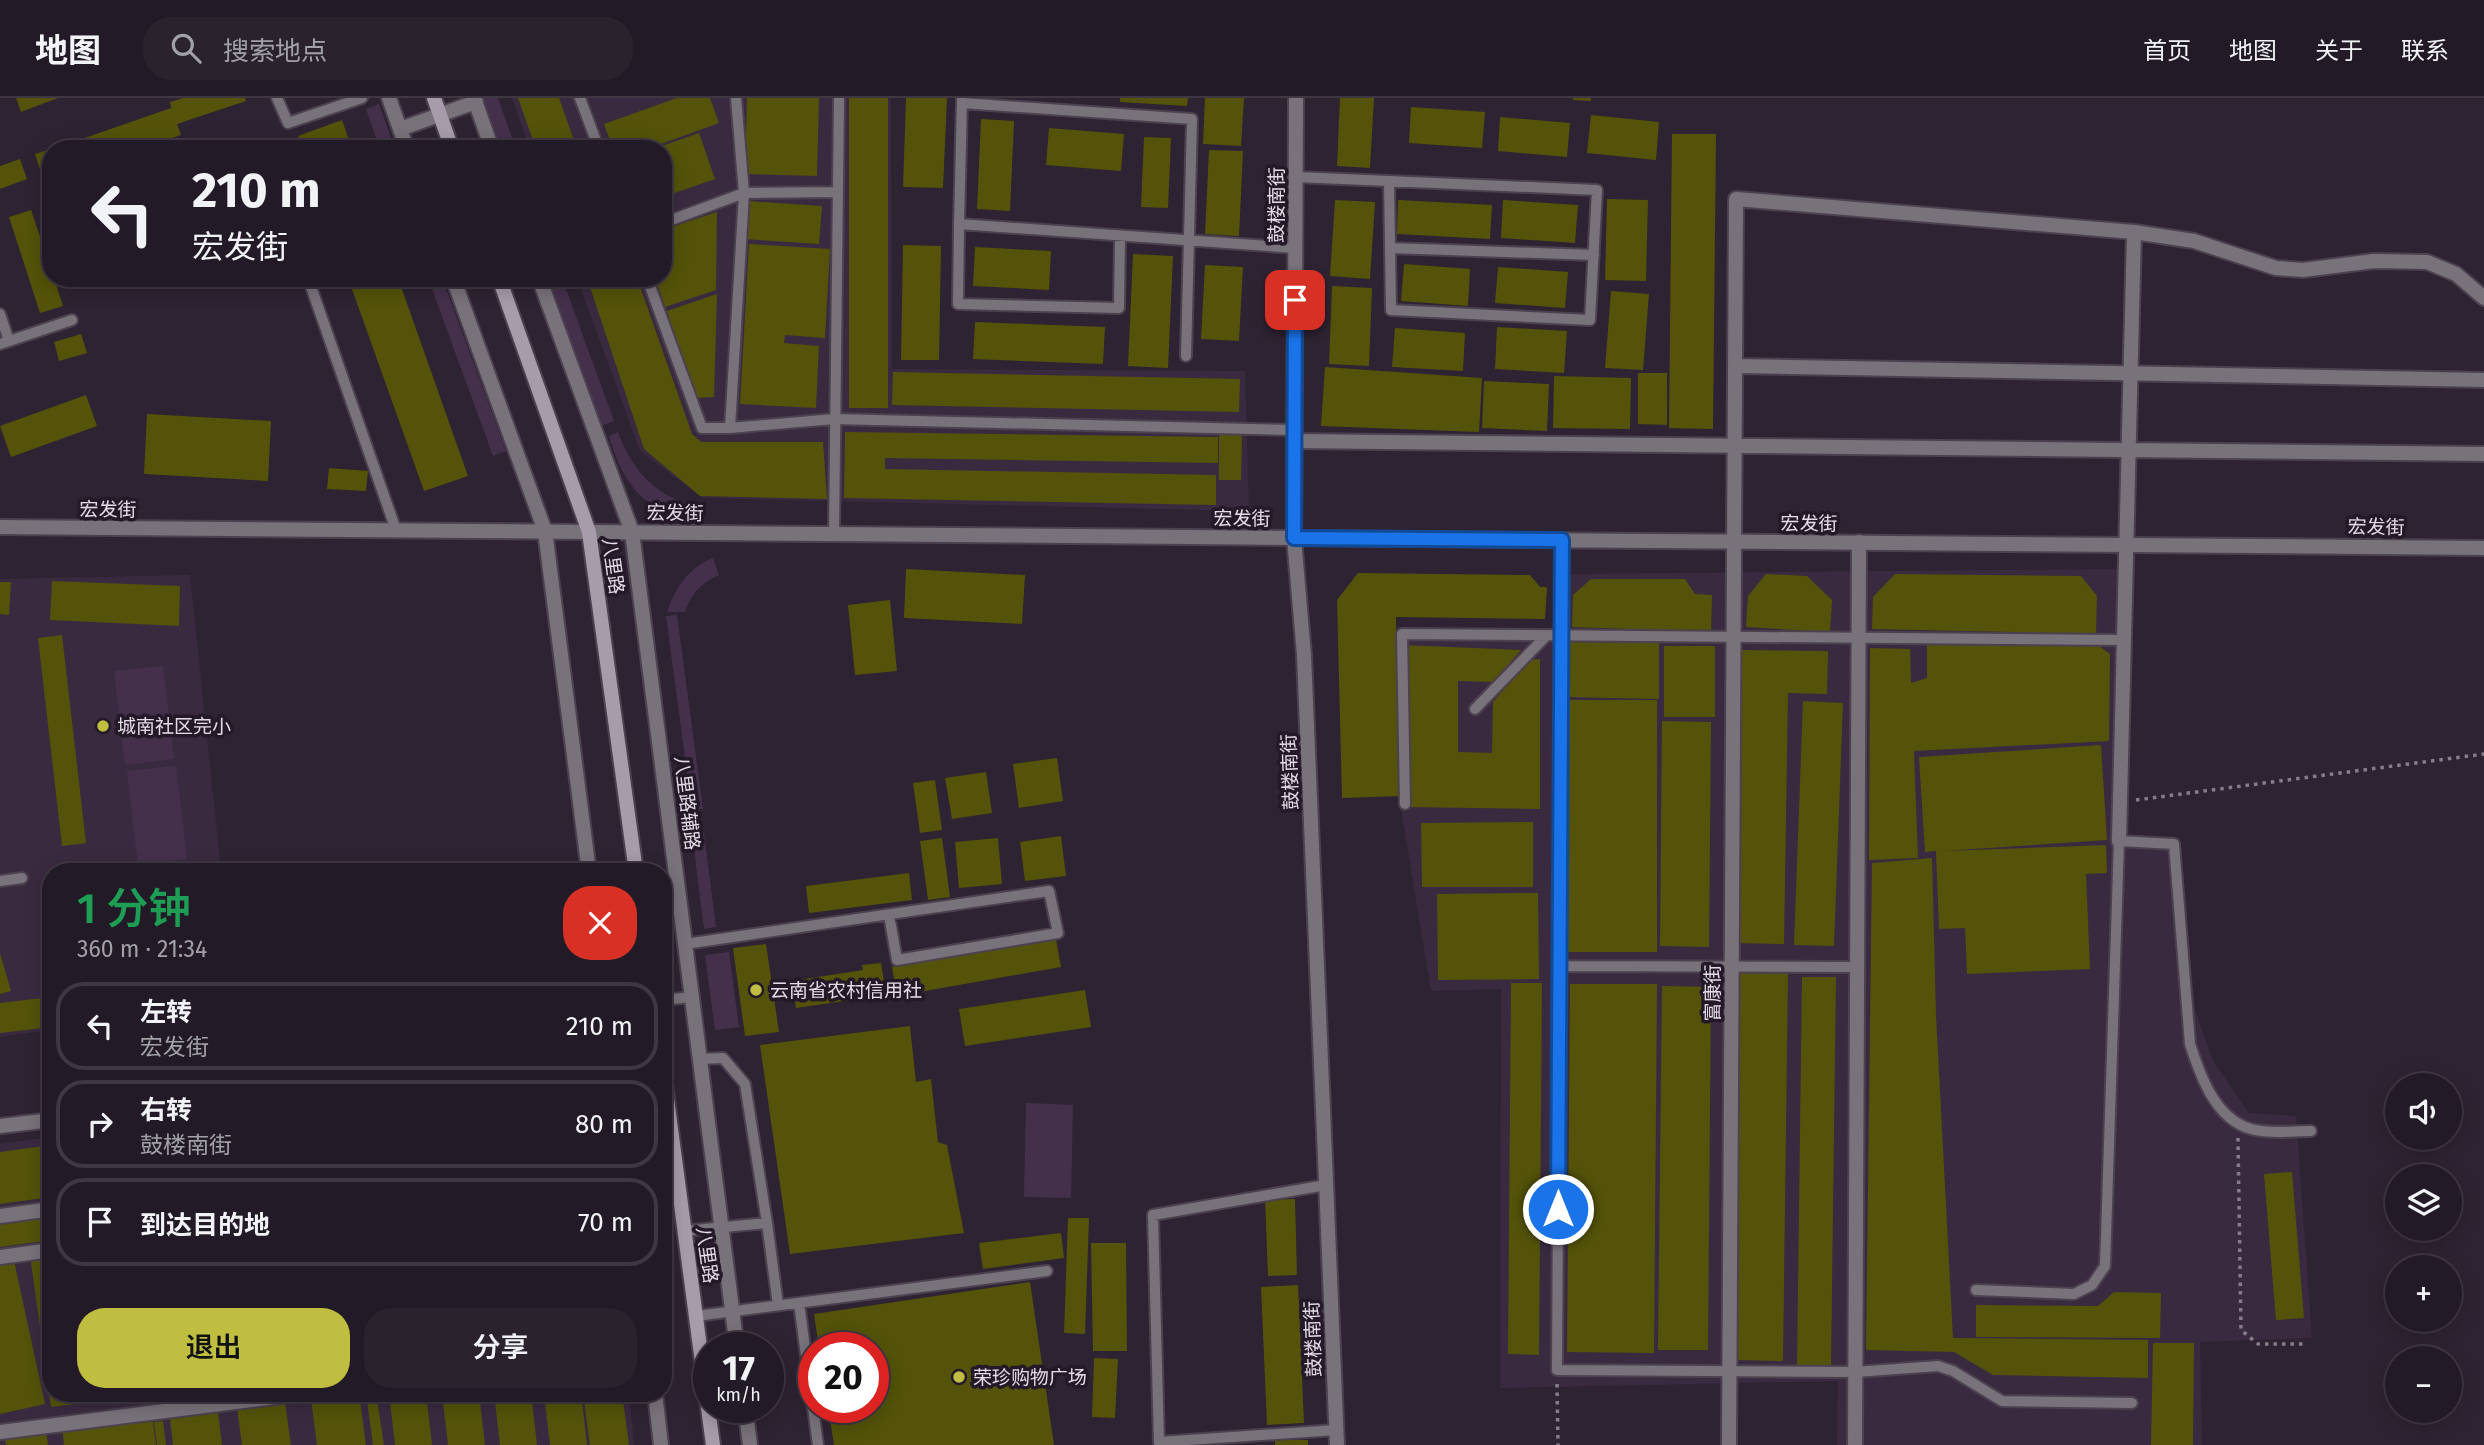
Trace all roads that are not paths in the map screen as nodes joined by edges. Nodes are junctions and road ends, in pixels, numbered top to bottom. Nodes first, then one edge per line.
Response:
1 (278, 98) edge
2 (362, 98) edge
3 (389, 98) edge
4 (434, 98) edge
5 (580, 98) edge
6 (736, 98) edge
7 (839, 98) edge
8 (1296, 98) edge
9 (475, 100) edge
10 (962, 101) edge
11 (440, 115) junction
12 (400, 129) junction
13 (404, 140) edge
14 (449, 140) edge
15 (489, 140) edge
16 (596, 140) edge
17 (1296, 177) junction
18 (1390, 181) junction
19 (838, 192) junction
20 (744, 193) junction
21 (672, 220) edge
22 (959, 225) junction
23 (2134, 232) junction
24 (1119, 236) junction
25 (1190, 240) junction
26 (1295, 248) junction
27 (1390, 248) junction
28 (1594, 255) junction
29 (311, 287) edge
30 (456, 287) edge
31 (502, 287) edge
32 (542, 287) edge
33 (650, 287) edge
34 (2484, 298) edge
35 (0, 314) edge
36 (72, 320) dead end
37 (5, 343) edge
38 (1186, 356) dead end
39 (1735, 366) junction
40 (2130, 373) junction
41 (2484, 380) edge
42 (834, 419) junction
43 (730, 428) junction
44 (1294, 436) junction
45 (1735, 446) junction
46 (2129, 451) junction
47 (2484, 454) edge
48 (0, 527) edge
49 (396, 530) junction
50 (545, 531) junction
51 (589, 532) junction
52 (632, 532) junction
53 (834, 534) junction
54 (1294, 538) junction
55 (1562, 540) junction
56 (1734, 541) junction
57 (1859, 542) junction
58 (2126, 544) junction
59 (2484, 548) edge
60 (1546, 636) junction
61 (1561, 636) junction
62 (1734, 638) junction
63 (1858, 638) junction
64 (2124, 640) junction
65 (1475, 709) dead end
66 (1405, 804) dead end
67 (2119, 841) junction
68 (588, 863) edge
69 (635, 863) edge
70 (22, 878) dead end
71 (0, 881) edge
72 (888, 915) junction
73 (685, 944) junction
74 (1559, 966) junction
75 (1732, 967) junction
76 (1857, 967) junction
77 (692, 997) junction
78 (672, 999) edge
79 (700, 1059) junction
80 (42, 1121) edge
81 (0, 1126) edge
82 (2311, 1131) dead end
83 (672, 1138) edge
84 (1326, 1185) junction
85 (42, 1210) edge
86 (0, 1216) edge
87 (767, 1223) junction
88 (722, 1227) junction
89 (684, 1231) junction
90 (42, 1251) edge
91 (0, 1257) edge
92 (1047, 1271) dead end
93 (1976, 1290) dead end
94 (799, 1303) junction
95 (778, 1305) junction
96 (733, 1311) junction
97 (696, 1316) junction
98 (735, 1332) edge
99 (1730, 1371) junction
100 (1855, 1372) junction
101 (235, 1402) edge
102 (656, 1402) edge
103 (2132, 1403) dead end
104 (747, 1423) edge
105 (1336, 1430) junction
106 (0, 1432) edge
107 (661, 1445) edge
108 (713, 1445) edge
109 (750, 1445) edge
110 (818, 1445) edge
111 (1337, 1445) edge
112 (1730, 1445) edge
113 (1855, 1445) edge

1 - 2 lane
3 - 12 street
4 - 11 main road
5 - 16 lane
6 - 20 lane
7 - 19 lane
8 - 17 street, 鼓楼南街
9 - 11 street
9 - 15 street
10 - 22 lane
10 - 25 lane
11 - 12 street
11 - 14 main road
12 - 13 street
17 - 18 lane
17 - 26 street, 鼓楼南街
18 - 27 lane
18 - 28 lane
19 - 20 lane
19 - 42 lane
20 - 21 lane
20 - 43 lane
22 - 24 lane
22 - 24 lane
23 - 34 street
23 - 39 street, 富康街
23 - 40 street
24 - 25 lane
25 - 26 lane
25 - 38 lane
26 - 44 street, 鼓楼南街
27 - 28 lane
27 - 28 lane
29 - 49 lane
30 - 50 street
31 - 51 main road, 八里路
32 - 52 street, 八里路辅路
33 - 43 lane
35 - 37 lane
36 - 37 lane
39 - 40 street
39 - 45 street, 富康街
40 - 41 street
40 - 46 street
42 - 43 lane
42 - 44 lane
42 - 53 lane
44 - 45 street
44 - 54 street, 鼓楼南街
45 - 46 street
45 - 56 street, 富康街
46 - 47 street
46 - 58 street
48 - 49 street, 宏发街
49 - 50 street, 宏发街
50 - 51 street, 宏发街
50 - 68 street
51 - 52 street, 宏发街
51 - 69 main road, 八里路
52 - 53 street, 宏发街
52 - 73 street, 八里路辅路
53 - 54 street, 宏发街
54 - 55 street, 宏发街
54 - 84 street, 鼓楼南街
55 - 56 street, 宏发街
55 - 61 lane
56 - 57 street, 宏发街
56 - 62 street, 富康街
57 - 58 street, 宏发街
57 - 63 street
58 - 59 street, 宏发街
58 - 64 street
60 - 61 lane
60 - 65 lane
60 - 66 lane
61 - 62 lane
61 - 74 lane
62 - 63 lane
62 - 75 street, 富康街
63 - 64 lane
63 - 76 street
64 - 67 street
67 - 82 lane
67 - 93 lane
70 - 71 lane
72 - 72 lane
72 - 73 lane
73 - 77 street, 八里路辅路
74 - 75 lane
74 - 99 lane
75 - 76 lane
75 - 99 street, 富康街
76 - 100 street
77 - 78 lane
77 - 79 street, 八里路辅路
79 - 87 lane
79 - 88 street, 八里路辅路
80 - 81 street
83 - 89 main road, 八里路
84 - 105 street, 鼓楼南街
84 - 105 lane
85 - 86 street
87 - 88 lane
87 - 95 lane
88 - 89 lane
88 - 96 street, 八里路辅路
89 - 97 main road, 八里路
90 - 91 street
92 - 94 lane
94 - 95 lane
94 - 110 lane
95 - 96 lane
96 - 97 lane
96 - 98 street, 八里路辅路
97 - 108 main road, 八里路
99 - 100 lane
99 - 112 street, 富康街
100 - 103 lane
100 - 113 street
101 - 106 street
102 - 107 street
104 - 109 street
105 - 111 street, 鼓楼南街

